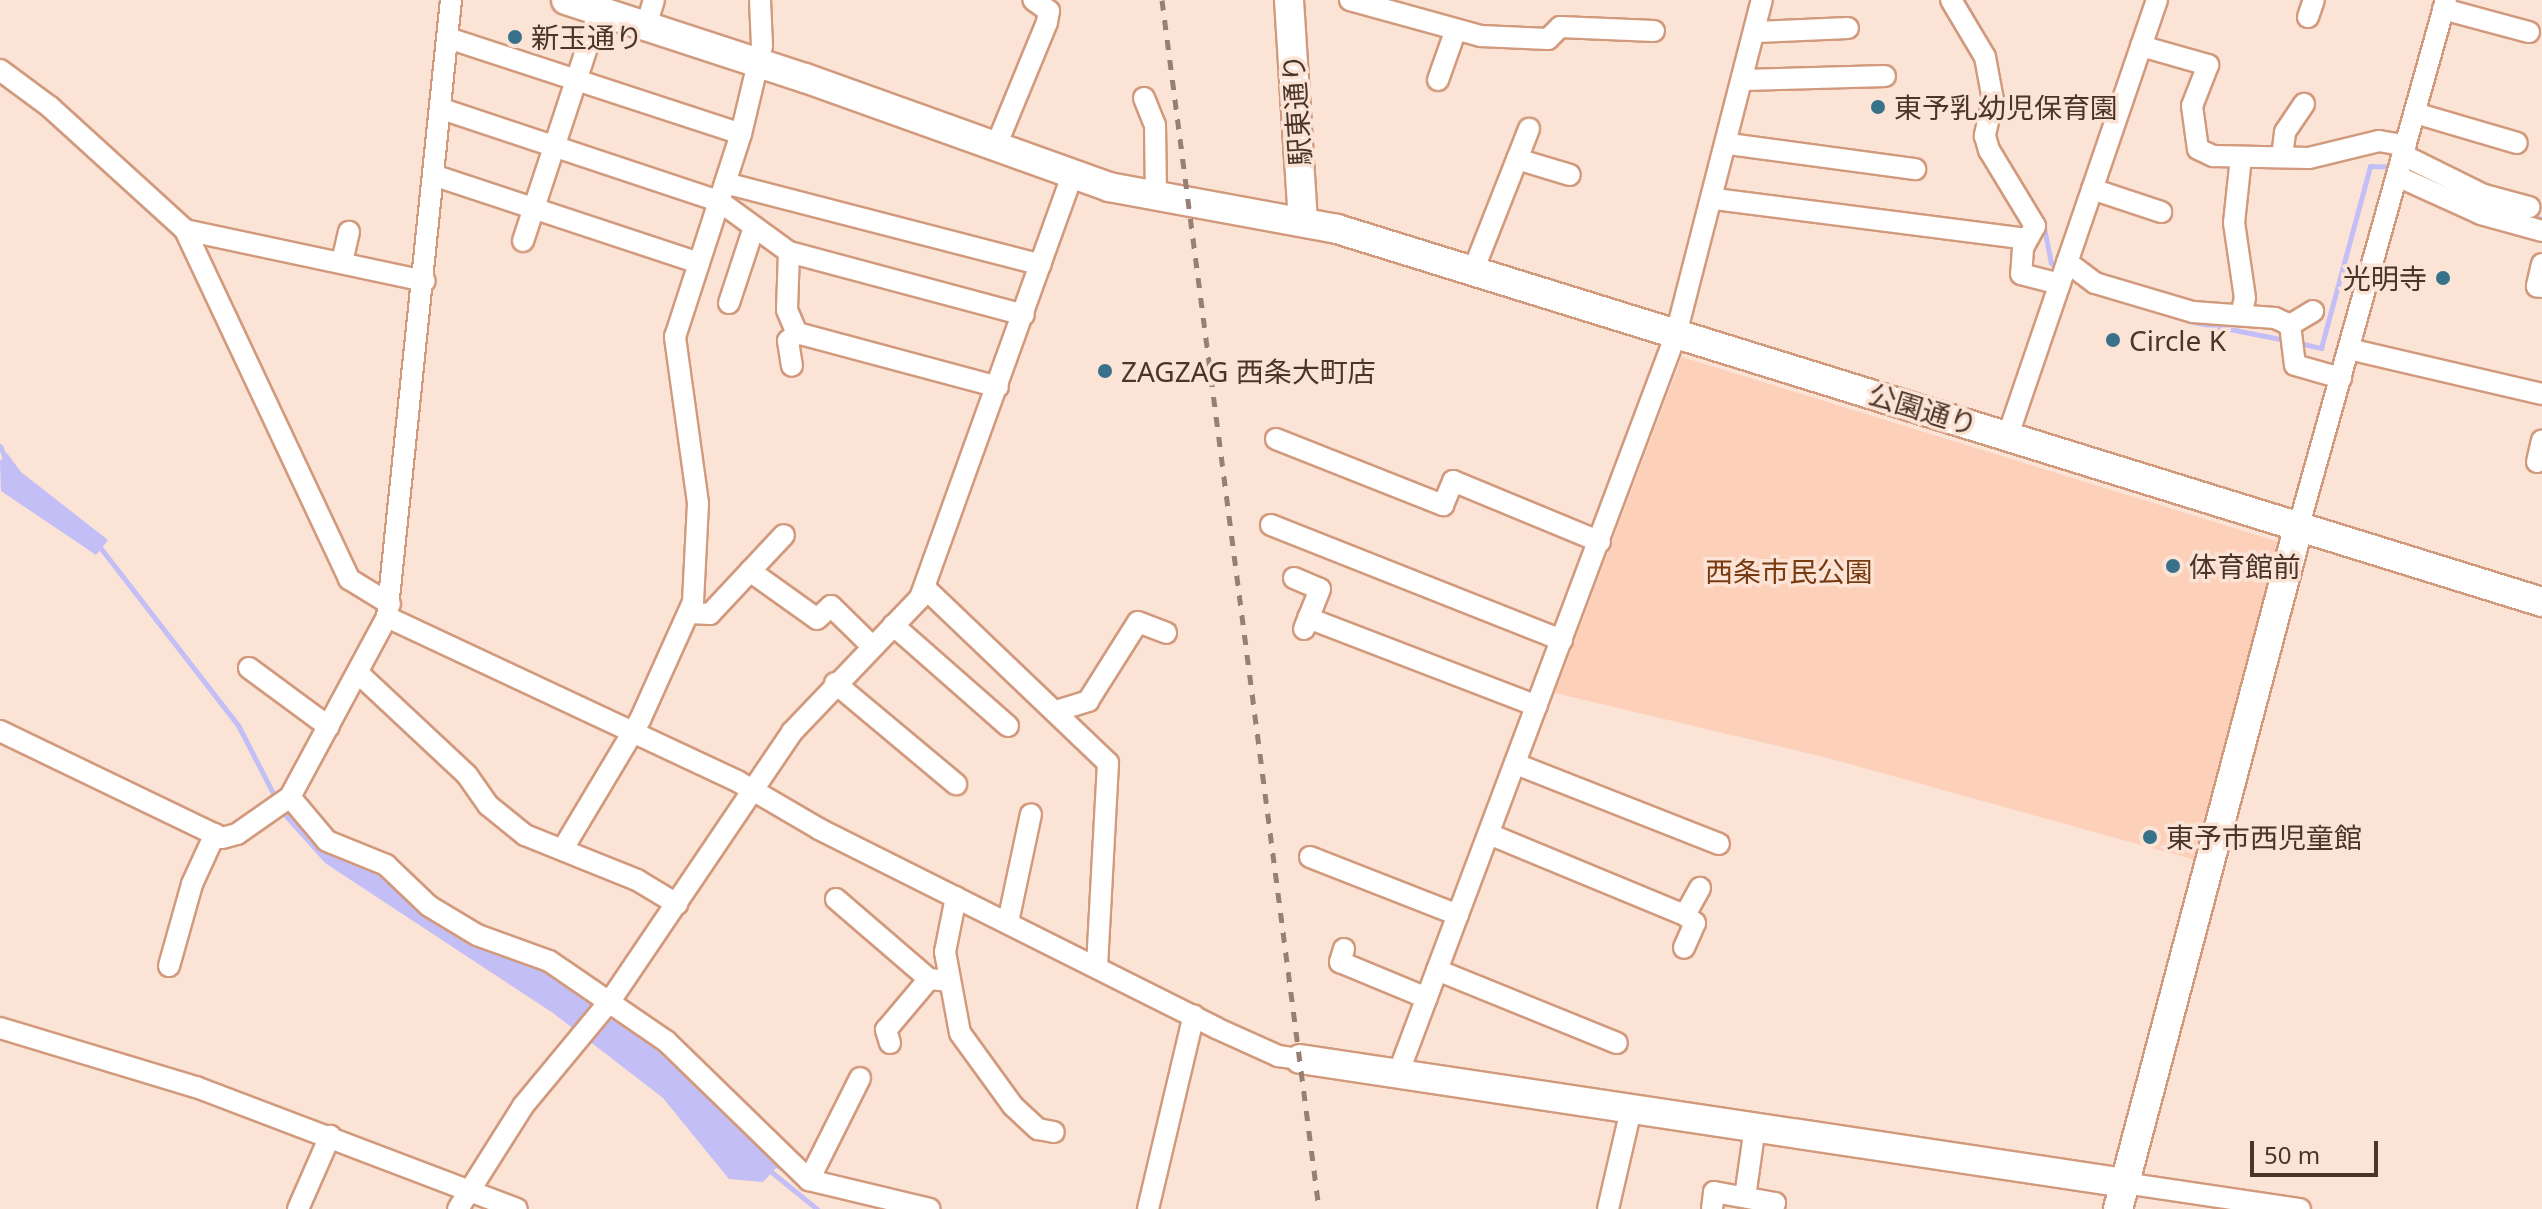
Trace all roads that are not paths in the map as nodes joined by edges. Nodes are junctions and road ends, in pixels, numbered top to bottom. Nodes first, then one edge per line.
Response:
1 (451, 0) edge
2 (566, 0) edge
3 (760, 0) edge
4 (1033, 0) edge
5 (1289, 0) edge
6 (1350, 0) edge
7 (1762, 0) edge
8 (1951, 0) edge
9 (2157, 0) edge
10 (2445, 5) edge
11 (1393, 6) edge
12 (599, 11) junction
13 (650, 13) edge
14 (1848, 27) dead end
15 (1654, 31) dead end
16 (1455, 32) junction
17 (1757, 32) junction
18 (2529, 32) dead end
19 (448, 38) junction
20 (2141, 46) junction
21 (758, 63) junction
22 (0, 70) edge
23 (1885, 76) dead end
24 (576, 80) junction
25 (1438, 80) dead end
26 (1745, 80) junction
27 (1144, 98) dead end
28 (2304, 104) dead end
29 (442, 109) junction
30 (2415, 113) junction
31 (1529, 129) dead end
32 (741, 134) junction
33 (2517, 143) dead end
34 (1729, 144) junction
35 (996, 146) junction
36 (554, 147) junction
37 (2241, 157) junction
38 (2282, 157) junction
39 (1517, 159) junction
40 (2401, 162) junction
41 (1915, 169) dead end
42 (1073, 174) junction
43 (1570, 175) dead end
44 (436, 176) junction
45 (2092, 189) junction
46 (722, 192) junction
47 (1156, 199) junction
48 (1715, 199) junction
49 (2529, 207) dead end
50 (534, 209) junction
51 (2161, 212) dead end
52 (1303, 220) junction
53 (754, 227) junction
54 (185, 230) junction
55 (2542, 231) edge
56 (349, 232) dead end
57 (2026, 239) junction
58 (523, 241) dead end
59 (789, 252) junction
60 (342, 262) junction
61 (2067, 262) junction
62 (699, 263) junction
63 (2542, 264) edge
64 (1041, 265) junction
65 (1473, 271) junction
66 (425, 281) junction
67 (2060, 284) junction
68 (2542, 287) edge
69 (729, 303) dead end
70 (2313, 311) dead end
71 (1024, 315) junction
72 (2241, 315) junction
73 (2290, 325) junction
74 (797, 333) junction
75 (1676, 334) junction
76 (2349, 349) junction
77 (792, 366) dead end
78 (2341, 378) junction
79 (998, 387) junction
80 (2542, 394) edge
81 (2008, 435) junction
82 (1276, 439) dead end
83 (2542, 441) edge
84 (2537, 462) dead end
85 (1271, 525) dead end
86 (2299, 525) junction
87 (784, 535) dead end
88 (1600, 542) junction
89 (750, 571) junction
90 (1294, 578) dead end
91 (925, 588) junction
92 (2542, 602) edge
93 (389, 610) junction
94 (690, 613) junction
95 (893, 625) junction
96 (1166, 633) dead end
97 (1562, 640) junction
98 (872, 646) junction
99 (249, 668) dead end
100 (358, 673) junction
101 (835, 683) junction
102 (1537, 706) junction
103 (1056, 711) junction
104 (1008, 726) dead end
105 (329, 727) junction
106 (0, 731) edge
107 (631, 732) junction
108 (1516, 764) junction
109 (956, 784) dead end
110 (750, 790) junction
111 (284, 802) junction
112 (1031, 814) dead end
113 (215, 834) junction
114 (1489, 834) junction
115 (1719, 844) dead end
116 (564, 847) junction
117 (1310, 857) dead end
118 (1700, 888) dead end
119 (956, 897) junction
120 (836, 899) dead end
121 (677, 904) junction
122 (1458, 915) junction
123 (1685, 915) junction
124 (1008, 922) junction
125 (1684, 948) dead end
126 (1344, 949) dead end
127 (169, 966) dead end
128 (1097, 966) junction
129 (1437, 970) junction
130 (938, 980) junction
131 (1427, 998) junction
132 (608, 1004) junction
133 (1194, 1015) junction
134 (0, 1028) edge
135 (890, 1043) dead end
136 (1617, 1043) dead end
137 (1300, 1059) joint
138 (1398, 1074) junction
139 (860, 1078) dead end
140 (1631, 1109) junction
141 (1755, 1127) junction
142 (1054, 1132) dead end
143 (330, 1136) junction
144 (809, 1180) junction
145 (469, 1189) junction
146 (2121, 1196) edge
147 (1745, 1197) junction
148 (298, 1209) edge
149 (458, 1209) edge
150 (517, 1209) edge
151 (930, 1209) edge
152 (1148, 1209) edge
153 (1608, 1209) edge
154 (1712, 1209) edge
155 (1773, 1209) edge
156 (2300, 1209) edge

1 - 19 street
2 - 12 street, 公園通り
3 - 21 street
4 - 35 street
5 - 52 street, 駅東通り
6 - 11 street
7 - 17 street
8 - 57 street
9 - 20 street
10 - 18 street
10 - 30 street
11 - 16 street
12 - 13 street, 公園通り
12 - 24 street
13 - 21 street, 公園通り
14 - 17 street
15 - 16 street
16 - 25 street
17 - 26 street
19 - 24 street
19 - 29 street
20 - 37 street
20 - 45 street
21 - 32 street
21 - 35 street, 公園通り
22 - 54 street
23 - 26 street
24 - 32 street
24 - 36 street
26 - 34 street
27 - 47 street
28 - 38 street
29 - 36 street
29 - 44 street
30 - 33 street
30 - 40 street
31 - 39 street
32 - 46 street
34 - 41 street
34 - 48 street
35 - 42 street, 公園通り
36 - 46 street
36 - 50 street
37 - 38 street
37 - 72 street
38 - 40 street
39 - 43 street
39 - 65 street
40 - 49 street
40 - 55 street
40 - 76 street
42 - 47 street, 公園通り
42 - 64 street
44 - 50 street
44 - 66 street
45 - 51 street
45 - 61 street
46 - 53 street
46 - 62 street
46 - 64 street
47 - 52 street, 公園通り
48 - 57 street
48 - 75 street
50 - 58 street
50 - 62 street
52 - 65 street, 公園通り
53 - 59 street
53 - 69 street
54 - 60 street
54 - 93 street
56 - 60 street
57 - 67 street
59 - 71 street
59 - 74 street
60 - 66 street
61 - 67 street
61 - 72 street
62 - 94 street
63 - 68 street
64 - 71 street
65 - 75 street, 公園通り
66 - 93 street
67 - 81 street
70 - 73 street
71 - 79 street
72 - 73 street
73 - 78 street
74 - 77 street
74 - 79 street
75 - 81 street, 公園通り
75 - 88 street
76 - 78 street
76 - 80 street
78 - 86 street
79 - 91 street
81 - 86 street, 公園通り
82 - 88 street
83 - 84 street
85 - 97 street
86 - 92 street, 公園通り
86 - 146 street
87 - 89 street
88 - 97 street
89 - 94 street
89 - 98 street
90 - 102 street
91 - 95 street
91 - 103 street
93 - 100 street
93 - 107 street
94 - 107 street
95 - 98 street
95 - 104 street
96 - 103 street
97 - 102 street
98 - 101 street
99 - 105 street
100 - 105 street
100 - 116 street
101 - 109 street
101 - 110 street
102 - 108 street
103 - 128 street
105 - 111 street
106 - 113 street
107 - 110 street
107 - 116 street
108 - 114 street
108 - 115 street
110 - 119 street
110 - 121 street
111 - 113 street
111 - 132 street
112 - 124 street
113 - 127 street
114 - 122 street
114 - 123 street
116 - 121 street
117 - 122 street
118 - 123 street
119 - 124 street
119 - 130 street
120 - 130 street
121 - 132 street
122 - 129 street
123 - 125 street
124 - 128 street
126 - 131 street
128 - 133 street
129 - 131 street
129 - 136 street
130 - 135 street
130 - 142 street
131 - 138 street
132 - 144 street
132 - 145 street
133 - 137 street
133 - 152 street
134 - 143 street
137 - 138 street
138 - 140 street
139 - 144 street
140 - 141 street
140 - 153 street
141 - 146 street
141 - 147 street
143 - 145 street
143 - 148 street
144 - 151 street
145 - 149 street
145 - 150 street
146 - 156 street
147 - 154 street
147 - 155 street

